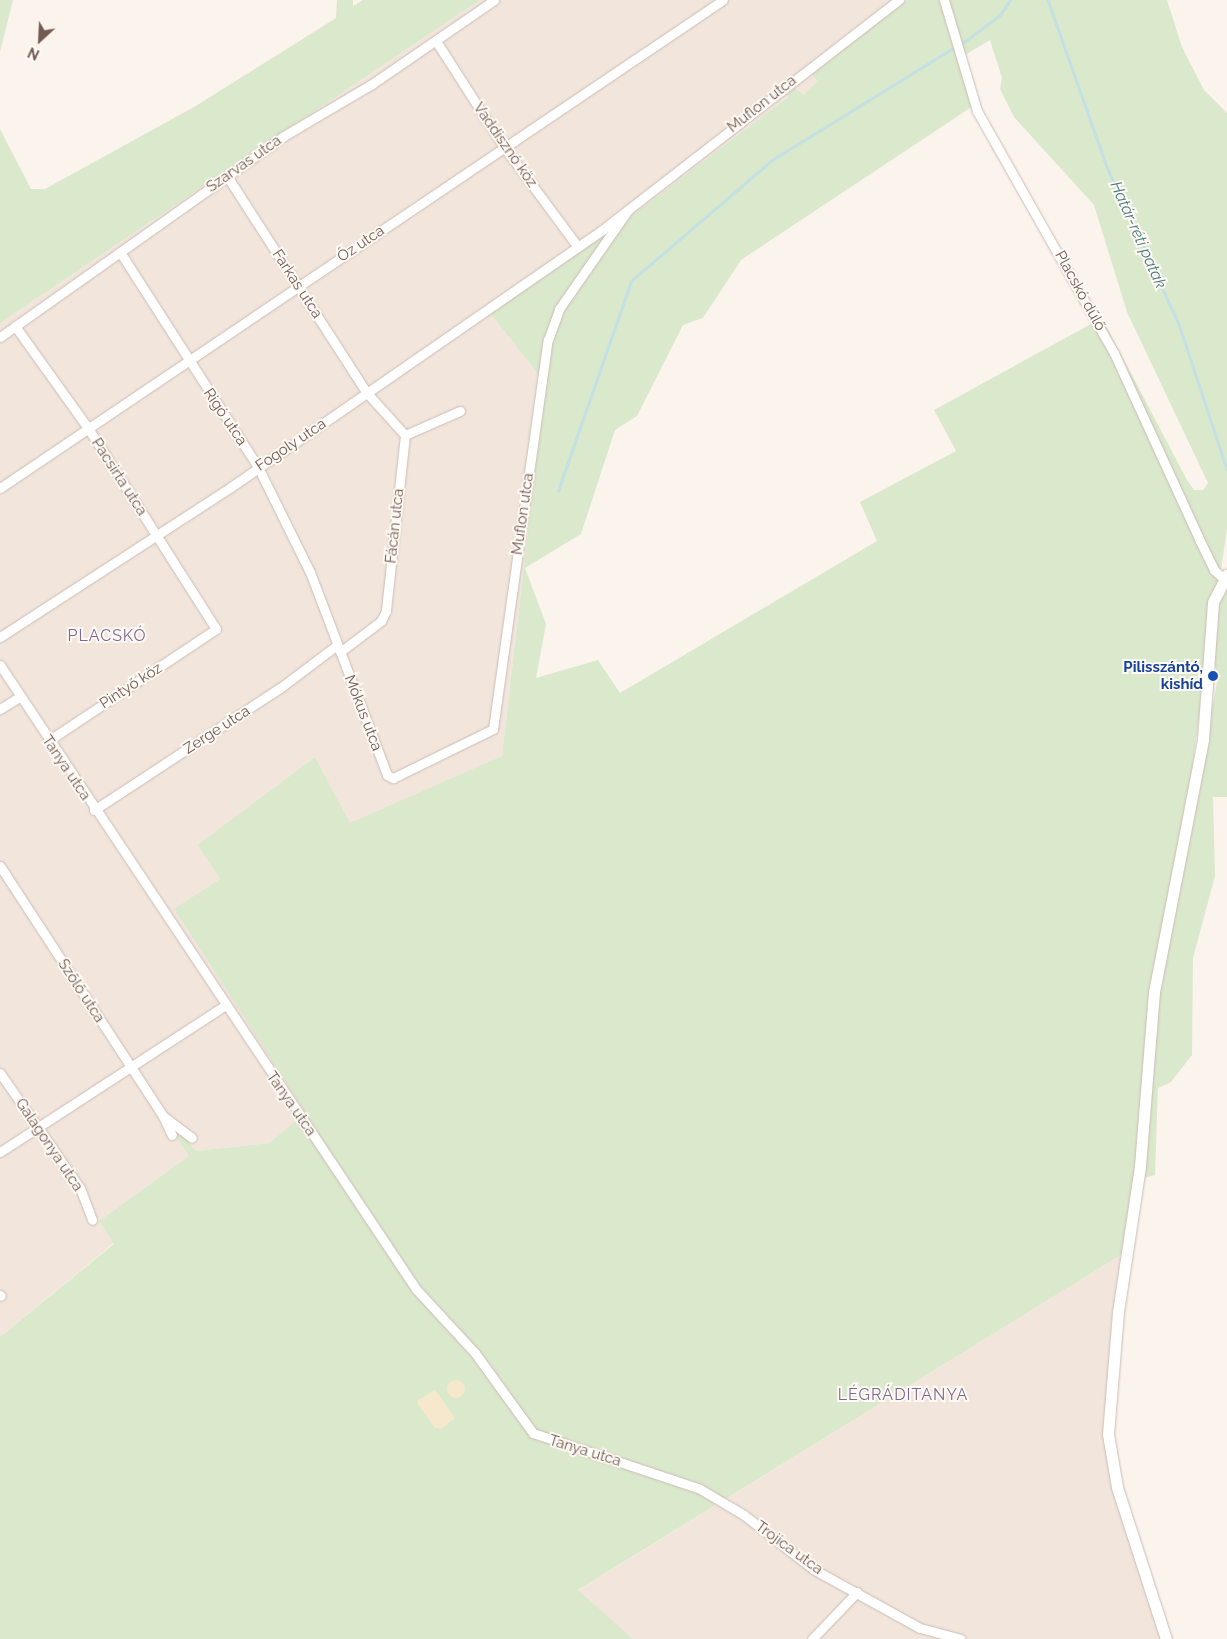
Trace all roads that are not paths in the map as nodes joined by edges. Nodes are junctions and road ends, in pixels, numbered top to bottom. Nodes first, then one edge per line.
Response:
1 (494, 0) edge
2 (723, 0) edge
3 (899, 0) edge
4 (944, 0) edge
5 (436, 41) junction
6 (504, 147) junction
7 (227, 176) junction
8 (628, 211) junction
9 (578, 247) junction
10 (120, 252) junction
11 (299, 286) junction
12 (15, 326) junction
13 (0, 336) edge
14 (187, 360) junction
15 (367, 393) junction
16 (460, 411) dead end
17 (88, 428) junction
18 (405, 435) junction
19 (258, 466) junction
20 (0, 488) edge
21 (156, 535) junction
22 (1226, 576) edge
23 (216, 632) joint
24 (0, 637) edge
25 (339, 649) junction
26 (0, 665) edge
27 (19, 696) junction
28 (0, 709) edge
29 (48, 742) junction
30 (392, 778) joint
31 (94, 810) junction
32 (0, 866) edge
33 (224, 1006) junction
34 (130, 1067) junction
35 (0, 1073) edge
36 (163, 1116) junction
37 (37, 1128) junction
38 (172, 1135) dead end
39 (192, 1138) dead end
40 (0, 1152) edge
41 (92, 1220) dead end
42 (645, 1469) joint
43 (858, 1592) junction
44 (812, 1639) edge
45 (961, 1639) edge
46 (1166, 1639) edge

1 - 5 street, Szarvas utca
2 - 6 street, Őz utca
3 - 8 street, Muflon utca
4 - 22 street, Placskó dűlő
5 - 6 street, Vaddisznó köz
5 - 7 street, Szarvas utca
6 - 9 street, Vaddisznó köz
6 - 11 street, Őz utca
7 - 10 street, Szarvas utca
7 - 11 street, Farkas utca
8 - 9 street, Muflon utca
8 - 30 street, Muflon utca
9 - 15 street, Fogoly utca
10 - 12 street, Szarvas utca
10 - 14 street, Rigó utca
11 - 14 street, Őz utca
11 - 15 street, Farkas utca
12 - 13 street, Szarvas utca
12 - 17 street, Pacsirta utca
14 - 17 street, Őz utca
14 - 19 street, Rigó utca
15 - 18 street
15 - 19 street, Fogoly utca
16 - 18 street
17 - 20 street, Őz utca
17 - 21 street, Pacsirta utca
18 - 25 street, Fácán utca
19 - 21 street, Fogoly utca
19 - 25 street, Rigó utca
21 - 23 street, Pacsirta utca
21 - 24 street, Fogoly utca
22 - 46 street
23 - 29 street, Pintyő köz
25 - 30 street, Mókus utca
25 - 31 street, Zerge utca
26 - 27 street, Tanya utca
27 - 28 street
27 - 29 street, Tanya utca
29 - 31 street, Tanya utca
31 - 33 street, Tanya utca
32 - 34 street, Szőlő utca
33 - 34 street
33 - 42 street, Tanya utca
34 - 36 street, Szőlő utca
34 - 37 street
35 - 37 street, Galagonya utca
36 - 38 street, Szőlő utca
36 - 39 street, Szőlő utca
37 - 40 street
37 - 41 street, Galagonya utca
42 - 43 street, Trojica utca
43 - 44 street
43 - 45 street, Trojica utca

